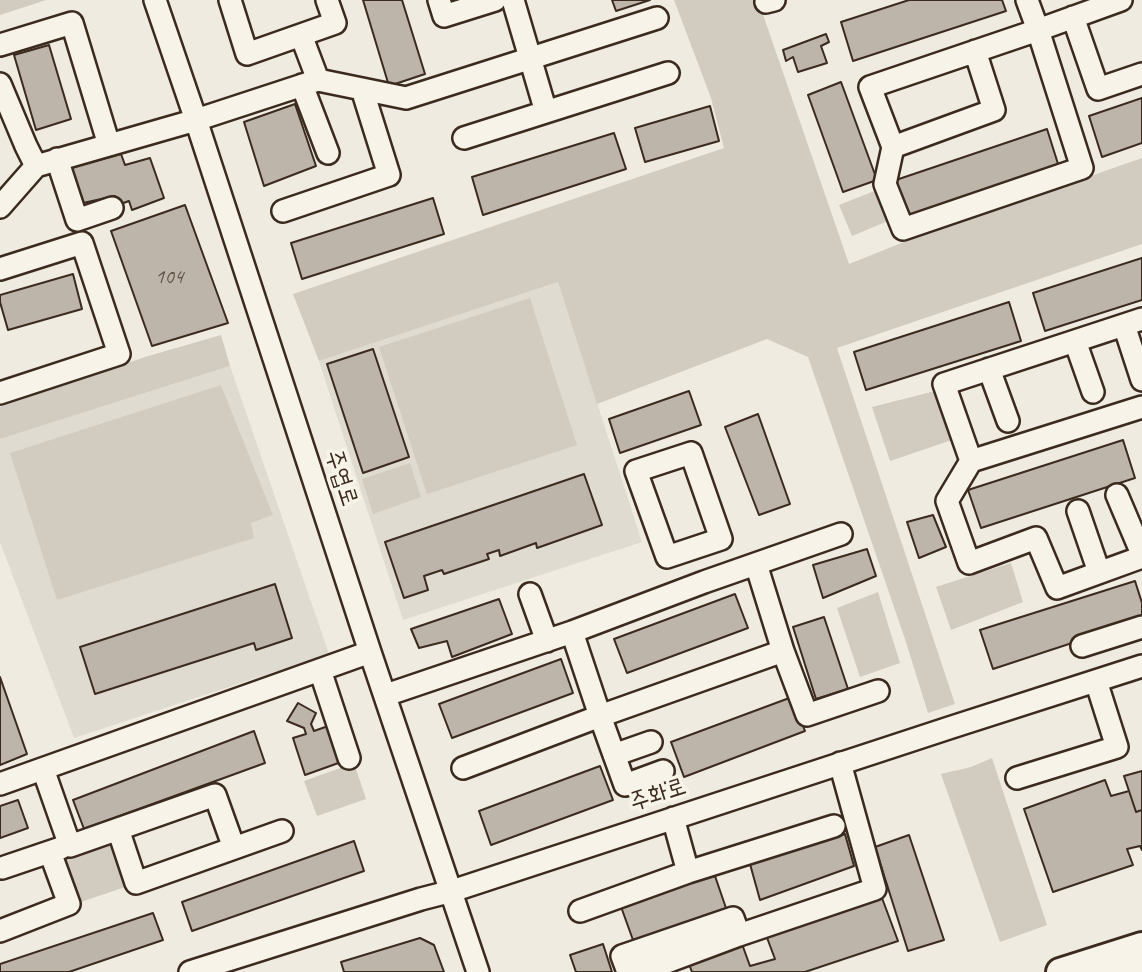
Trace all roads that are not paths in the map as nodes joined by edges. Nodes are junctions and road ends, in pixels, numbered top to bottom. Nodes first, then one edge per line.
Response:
1 (155, 0) edge
2 (230, 0) edge
3 (327, 0) edge
4 (439, 0) edge
5 (495, 0) edge
6 (513, 0) edge
7 (1027, 0) edge
8 (1121, 0) edge
9 (1073, 17) junction
10 (657, 18) dead end
11 (1038, 30) junction
12 (302, 35) junction
13 (0, 45) edge
14 (975, 51) junction
15 (531, 58) junction
16 (668, 73) dead end
17 (1142, 74) edge
18 (310, 82) junction
19 (0, 84) edge
20 (362, 89) junction
21 (546, 112) junction
22 (196, 120) junction
23 (464, 138) dead end
24 (109, 145) junction
25 (893, 147) junction
26 (328, 153) dead end
27 (57, 159) junction
28 (36, 166) junction
29 (0, 207) edge
30 (112, 208) dead end
31 (284, 211) dead end
32 (0, 270) edge
33 (1133, 322) edge
34 (1075, 341) junction
35 (989, 369) junction
36 (1142, 380) edge
37 (1093, 392) dead end
38 (0, 393) edge
39 (1142, 407) edge
40 (1008, 421) dead end
41 (971, 461) junction
42 (1117, 495) dead end
43 (1078, 511) dead end
44 (841, 534) dead end
45 (691, 549) junction
46 (1142, 556) edge
47 (756, 564) junction
48 (1099, 572) junction
49 (704, 582) junction
50 (530, 594) dead end
51 (1142, 628) edge
52 (572, 632) junction
53 (547, 640) junction
54 (1082, 646) dead end
55 (783, 651) junction
56 (370, 652) junction
57 (1142, 666) edge
58 (320, 670) junction
59 (1096, 681) junction
60 (878, 691) dead end
61 (386, 695) junction
62 (600, 716) junction
63 (651, 742) dead end
64 (614, 755) junction
65 (349, 758) dead end
66 (840, 763) junction
67 (463, 768) dead end
68 (43, 769) junction
69 (663, 771) dead end
70 (1017, 778) dead end
71 (0, 784) edge
72 (673, 818) junction
73 (834, 826) dead end
74 (118, 829) junction
75 (282, 831) dead end
76 (234, 848) junction
77 (60, 849) junction
78 (2, 868) dead end
79 (688, 872) junction
80 (452, 891) junction
81 (580, 911) dead end
82 (0, 931) edge
83 (739, 935) junction
84 (1142, 946) edge
85 (1142, 961) edge
86 (199, 971) edge
87 (478, 972) edge
88 (628, 972) edge
89 (640, 972) edge
90 (1060, 972) edge
91 (1109, 972) edge

1 - 22 street, 주엽로
2 - 12 street
3 - 12 street
4 - 5 street
6 - 15 street
7 - 11 street
8 - 9 street
9 - 11 street
9 - 17 street
10 - 15 street
11 - 14 street
11 - 25 street
12 - 18 street
13 - 24 street
14 - 25 street
14 - 25 street
15 - 20 street
15 - 21 street
16 - 21 street
18 - 20 street
18 - 22 street
18 - 26 street
19 - 28 street
20 - 31 street
21 - 23 street
22 - 24 street
22 - 56 street, 주엽로
24 - 27 street
27 - 28 street
27 - 30 street
28 - 29 street
32 - 38 street
33 - 34 street
33 - 36 street
34 - 35 street
34 - 37 street
35 - 40 street
35 - 41 street
39 - 41 street
41 - 48 street
42 - 46 street
43 - 48 street
44 - 47 street
45 - 45 street
45 - 49 street
46 - 48 street
47 - 49 street
47 - 55 street
49 - 52 street
50 - 53 street
51 - 54 street
52 - 53 street
52 - 62 street
53 - 61 street
55 - 60 street
55 - 62 street
56 - 58 street
56 - 61 street, 주엽로
57 - 59 street, 주화로
58 - 65 street
58 - 68 street
59 - 66 street, 주화로
59 - 70 street
61 - 80 street, 주엽로
62 - 64 street
62 - 67 street
63 - 64 street
64 - 69 street
66 - 72 street, 주화로
66 - 83 street
68 - 71 street
68 - 77 street
72 - 79 street
72 - 80 street, 주화로
73 - 79 street
74 - 76 street
74 - 76 street
74 - 77 street
75 - 76 street
77 - 78 street
77 - 82 street
79 - 81 street
80 - 86 street, 주화로
80 - 87 street, 주엽로
83 - 88 street
83 - 89 street
84 - 90 main road
85 - 91 street

